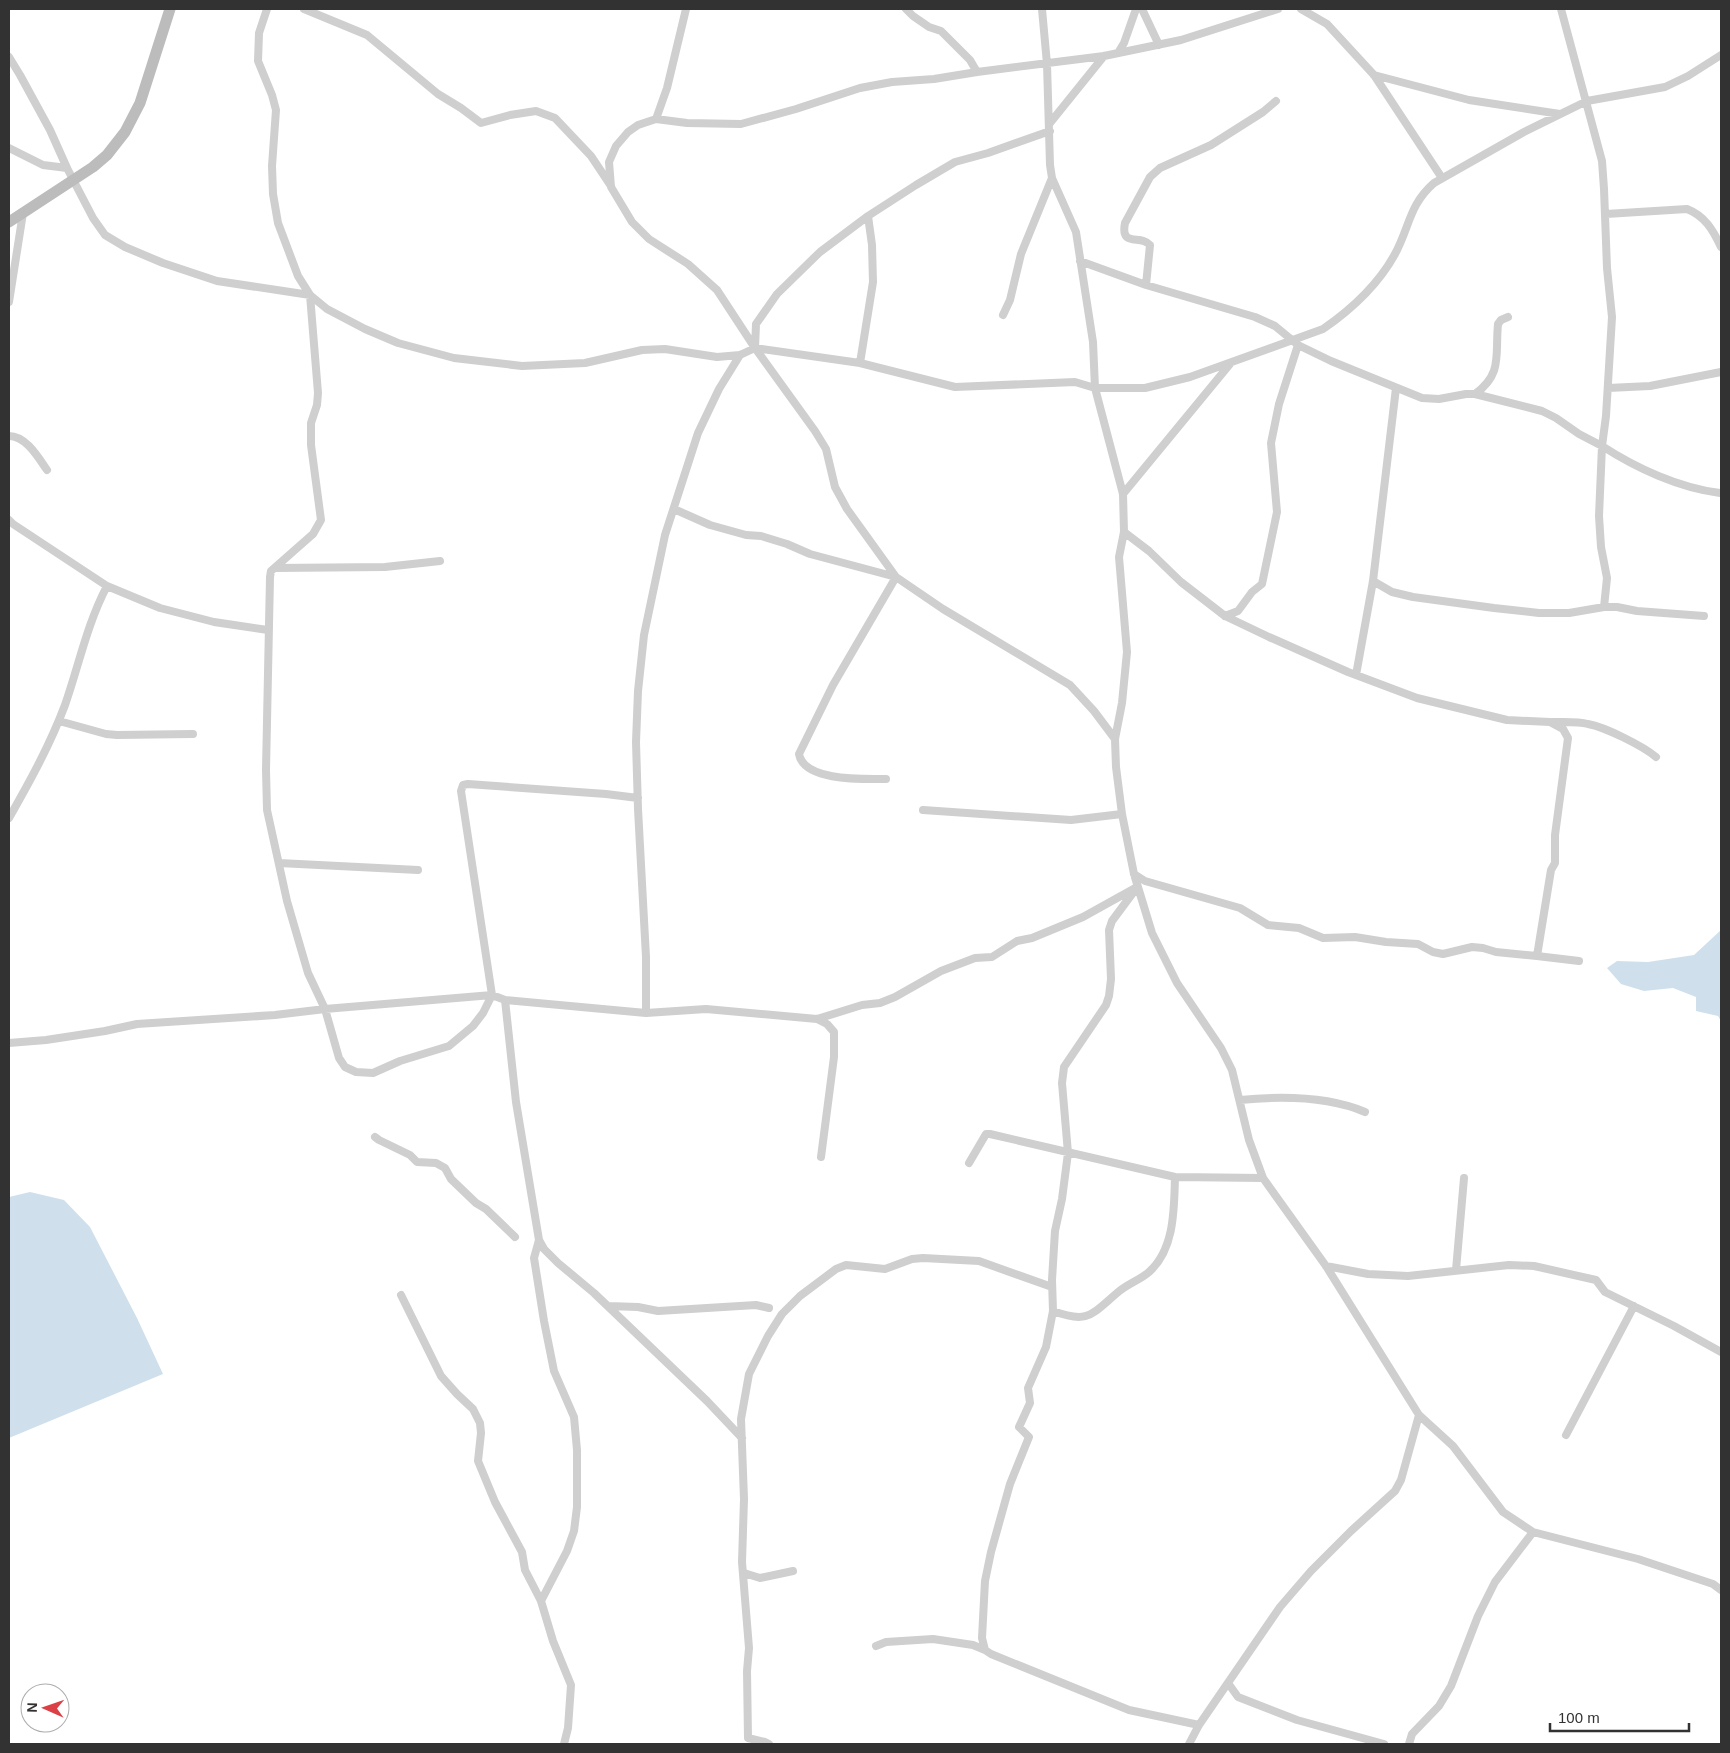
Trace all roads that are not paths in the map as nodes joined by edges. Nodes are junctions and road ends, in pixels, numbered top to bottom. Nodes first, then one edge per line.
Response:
1 (170, 9) edge
2 (266, 9) edge
3 (304, 9) edge
4 (686, 9) edge
5 (906, 9) edge
6 (1042, 9) edge
7 (1136, 9) edge
8 (1142, 9) edge
9 (1278, 9) edge
10 (1301, 9) edge
11 (1561, 9) edge
12 (1159, 44) junction
13 (1118, 53) junction
14 (1104, 56) junction
15 (1721, 56) edge
16 (9, 57) edge
17 (1047, 64) junction
18 (977, 72) junction
19 (1374, 75) junction
20 (1276, 101) dead end
21 (1587, 102) junction
22 (1560, 114) junction
23 (656, 119) junction
24 (1050, 127) junction
25 (9, 148) edge
26 (67, 168) junction
27 (1052, 178) junction
28 (1442, 178) junction
29 (74, 180) junction
30 (611, 187) junction
31 (23, 213) junction
32 (1606, 214) junction
33 (868, 216) junction
34 (9, 222) edge
35 (1721, 247) edge
36 (1080, 261) junction
37 (1146, 285) junction
38 (310, 295) junction
39 (9, 302) edge
40 (1003, 315) dead end
41 (1508, 317) dead end
42 (1295, 343) junction
43 (755, 348) junction
44 (740, 355) junction
45 (1231, 362) junction
46 (860, 363) junction
47 (1721, 372) edge
48 (1095, 388) junction
49 (1396, 388) junction
50 (1608, 388) junction
51 (1475, 394) junction
52 (9, 436) edge
53 (1602, 446) junction
54 (47, 470) dead end
55 (1720, 493) dead end
56 (1123, 494) junction
57 (674, 509) junction
58 (9, 520) edge
59 (1124, 532) junction
60 (440, 561) dead end
61 (275, 568) junction
62 (896, 577) junction
63 (1373, 581) junction
64 (107, 586) junction
65 (1604, 607) junction
66 (1225, 616) junction
67 (1704, 616) dead end
68 (268, 630) junction
69 (1356, 675) junction
70 (59, 721) junction
71 (1550, 722) junction
72 (193, 734) dead end
73 (1115, 739) junction
74 (1656, 758) dead end
75 (886, 779) dead end
76 (638, 798) junction
77 (923, 810) dead end
78 (1122, 814) junction
79 (9, 818) edge
80 (280, 863) junction
81 (418, 870) dead end
82 (1134, 874) junction
83 (1138, 886) junction
84 (1537, 956) junction
85 (1579, 961) dead end
86 (492, 995) junction
87 (505, 1000) junction
88 (325, 1009) junction
89 (646, 1013) junction
90 (817, 1019) junction
91 (9, 1043) edge
92 (1240, 1100) junction
93 (1365, 1112) dead end
94 (375, 1137) dead end
95 (1068, 1153) junction
96 (821, 1157) dead end
97 (969, 1163) dead end
98 (1175, 1177) junction
99 (1263, 1178) junction
100 (1464, 1178) dead end
101 (515, 1237) dead end
102 (539, 1240) junction
103 (1326, 1266) junction
104 (1456, 1270) junction
105 (1052, 1287) junction
106 (401, 1295) dead end
107 (608, 1306) junction
108 (1634, 1306) junction
109 (768, 1308) dead end
110 (1053, 1311) junction
111 (1721, 1352) edge
112 (1419, 1415) junction
113 (1566, 1435) dead end
114 (742, 1438) junction
115 (1533, 1532) junction
116 (793, 1571) dead end
117 (744, 1573) junction
118 (1717, 1583) edge
119 (1721, 1590) edge
120 (541, 1601) junction
121 (876, 1646) dead end
122 (985, 1650) junction
123 (1228, 1683) junction
124 (1199, 1725) junction
125 (564, 1744) edge
126 (769, 1744) edge
127 (1189, 1744) edge
128 (1384, 1744) edge
129 (1409, 1744) edge

1 - 29 street
2 - 38 street
3 - 30 street
4 - 23 street
5 - 18 street
6 - 17 street
7 - 13 street
8 - 12 street
9 - 12 street
10 - 19 street
11 - 21 street
12 - 13 street
13 - 14 street
14 - 17 street
14 - 24 street
15 - 21 street
16 - 26 street
17 - 18 street
17 - 24 street
18 - 23 street
19 - 22 street
19 - 28 street
20 - 37 street
21 - 22 street
21 - 32 street
22 - 28 street
23 - 30 street
24 - 27 street
24 - 33 street
25 - 26 street
26 - 29 street
27 - 36 street
27 - 40 street
28 - 42 street
29 - 31 street
29 - 38 street
30 - 43 street
31 - 34 street
31 - 39 street
32 - 35 street
32 - 50 street
33 - 43 street
33 - 46 street
36 - 37 street
36 - 48 street
37 - 42 street
38 - 44 street
38 - 61 street
41 - 51 street
42 - 45 street
42 - 49 street
42 - 66 street
43 - 44 street
43 - 46 street
43 - 62 street
44 - 57 street
45 - 48 street
45 - 56 street
46 - 48 street
47 - 50 street
48 - 56 street
49 - 51 street
49 - 63 street
50 - 53 street
51 - 53 street
52 - 54 street
53 - 55 street
53 - 65 street
56 - 59 street
57 - 62 street
57 - 76 street
58 - 64 street
59 - 66 street
59 - 73 street
60 - 61 street
61 - 68 street
62 - 73 street
62 - 75 street
63 - 65 street
63 - 69 street
64 - 68 street
64 - 70 street
65 - 67 street
66 - 69 street
68 - 80 street
69 - 71 street
70 - 72 street
70 - 79 street
71 - 74 street
71 - 84 street
73 - 78 street
76 - 86 street
76 - 89 street
77 - 78 street
78 - 82 street
80 - 81 street
80 - 88 street
82 - 83 street
82 - 84 street
83 - 90 street
83 - 92 street
83 - 95 street
84 - 85 street
86 - 87 street
86 - 88 street
86 - 88 street
87 - 89 street
87 - 102 street
88 - 91 street
89 - 90 street
90 - 96 street
92 - 93 street
92 - 99 street
94 - 101 street
95 - 97 street
95 - 98 street
95 - 105 street
98 - 99 street
98 - 110 street
99 - 103 street
100 - 104 street
102 - 107 street
102 - 120 street
103 - 104 street
103 - 112 street
104 - 108 street
105 - 110 street
105 - 114 street
106 - 120 street
107 - 109 street
107 - 114 street
108 - 111 street
108 - 113 street
110 - 122 street
112 - 115 street
112 - 123 street
114 - 117 street
115 - 118 street
115 - 129 street
116 - 117 street
117 - 126 street
118 - 119 street
120 - 125 street
121 - 122 street
122 - 124 street
123 - 124 street
123 - 128 street
124 - 127 street

